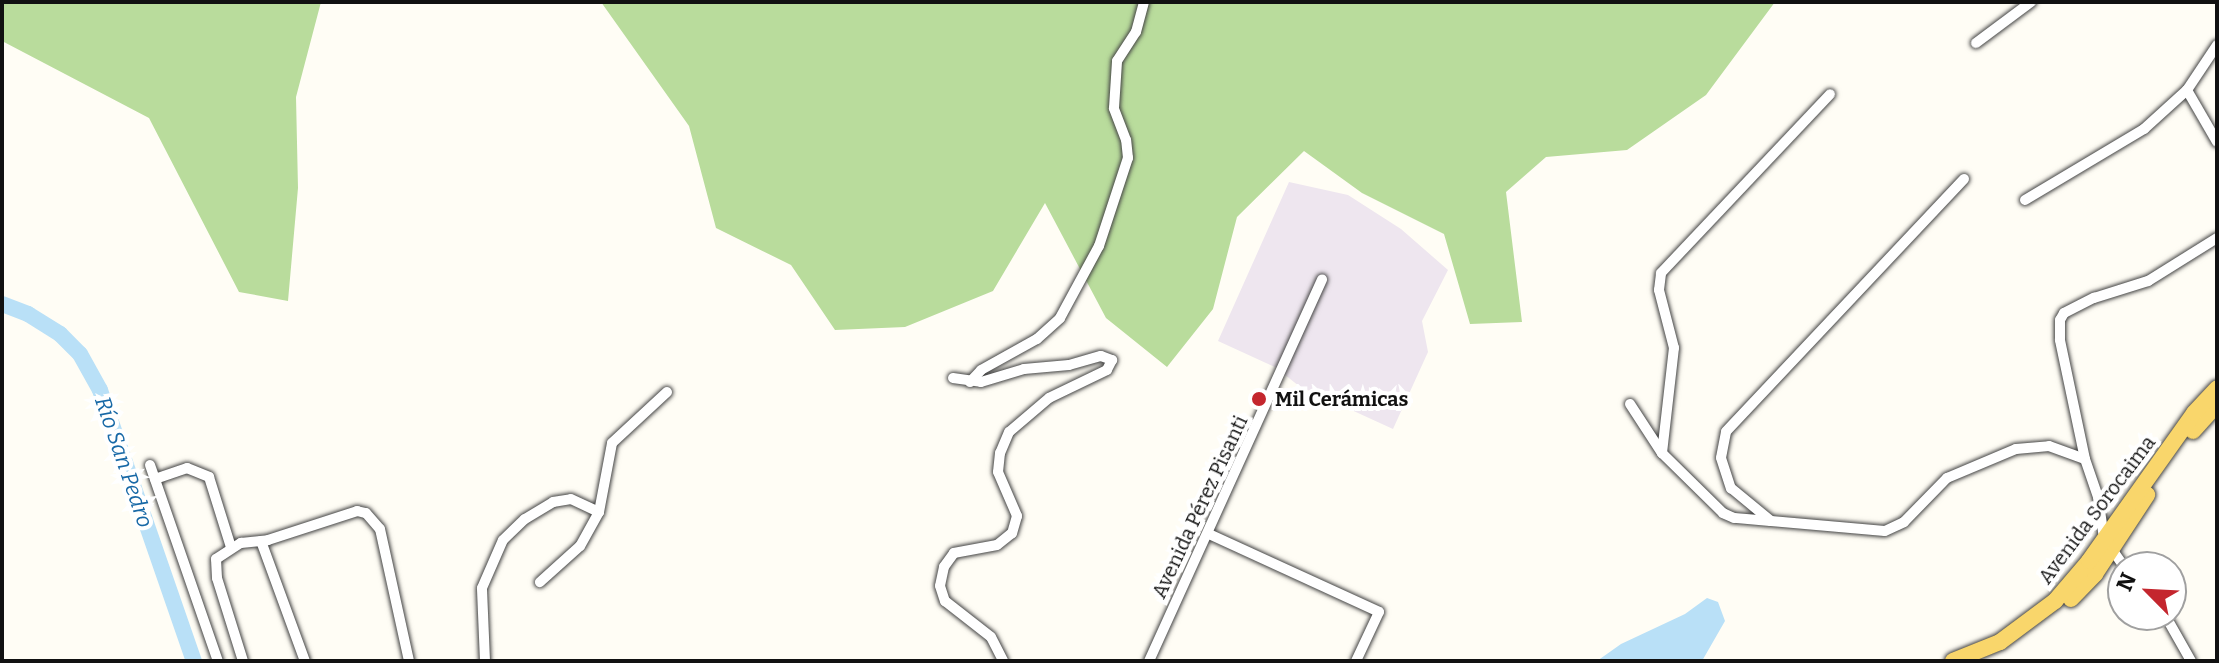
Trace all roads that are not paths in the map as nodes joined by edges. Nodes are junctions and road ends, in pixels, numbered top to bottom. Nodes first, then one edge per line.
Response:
1 (1144, 2) edge
2 (2031, 2) edge
3 (1976, 43) dead end
4 (2217, 45) edge
5 (2187, 90) junction
6 (1830, 94) dead end
7 (2217, 142) edge
8 (1964, 179) dead end
9 (2025, 200) dead end
10 (2217, 238) edge
11 (1322, 279) dead end
12 (953, 378) dead end
13 (970, 382) junction
14 (2217, 388) edge
15 (667, 392) dead end
16 (1630, 404) dead end
17 (2217, 404) edge
18 (1662, 453) junction
19 (2085, 459) junction
20 (150, 465) dead end
21 (155, 479) junction
22 (599, 512) junction
23 (1771, 521) junction
24 (1209, 534) junction
25 (261, 541) junction
26 (2108, 544) junction
27 (231, 547) junction
28 (2113, 551) edge
29 (540, 582) dead end
30 (2174, 631) edge
31 (1967, 660) edge
32 (218, 661) edge
33 (243, 661) edge
34 (305, 661) edge
35 (409, 661) edge
36 (485, 661) edge
37 (1003, 661) edge
38 (1149, 661) edge
39 (1356, 661) edge
40 (2191, 661) edge

1 - 13 street
2 - 3 street
4 - 5 street
5 - 7 street
5 - 9 street
6 - 18 street
8 - 23 street
10 - 19 street
11 - 24 street, Avenida Pérez Pisanti
12 - 13 street
13 - 37 street
14 - 26 main road, Avenida Sorocaima
15 - 22 street
16 - 18 street
17 - 26 main road, Avenida Sorocaima
18 - 23 street
19 - 23 street
19 - 26 street
20 - 21 street
21 - 27 street
21 - 32 street
22 - 29 street
22 - 36 street
24 - 38 street, Avenida Pérez Pisanti
24 - 39 street
25 - 27 street
25 - 34 street
25 - 35 street
26 - 28 street
26 - 31 main road, Avenida Sorocaima
27 - 33 street
30 - 40 street

